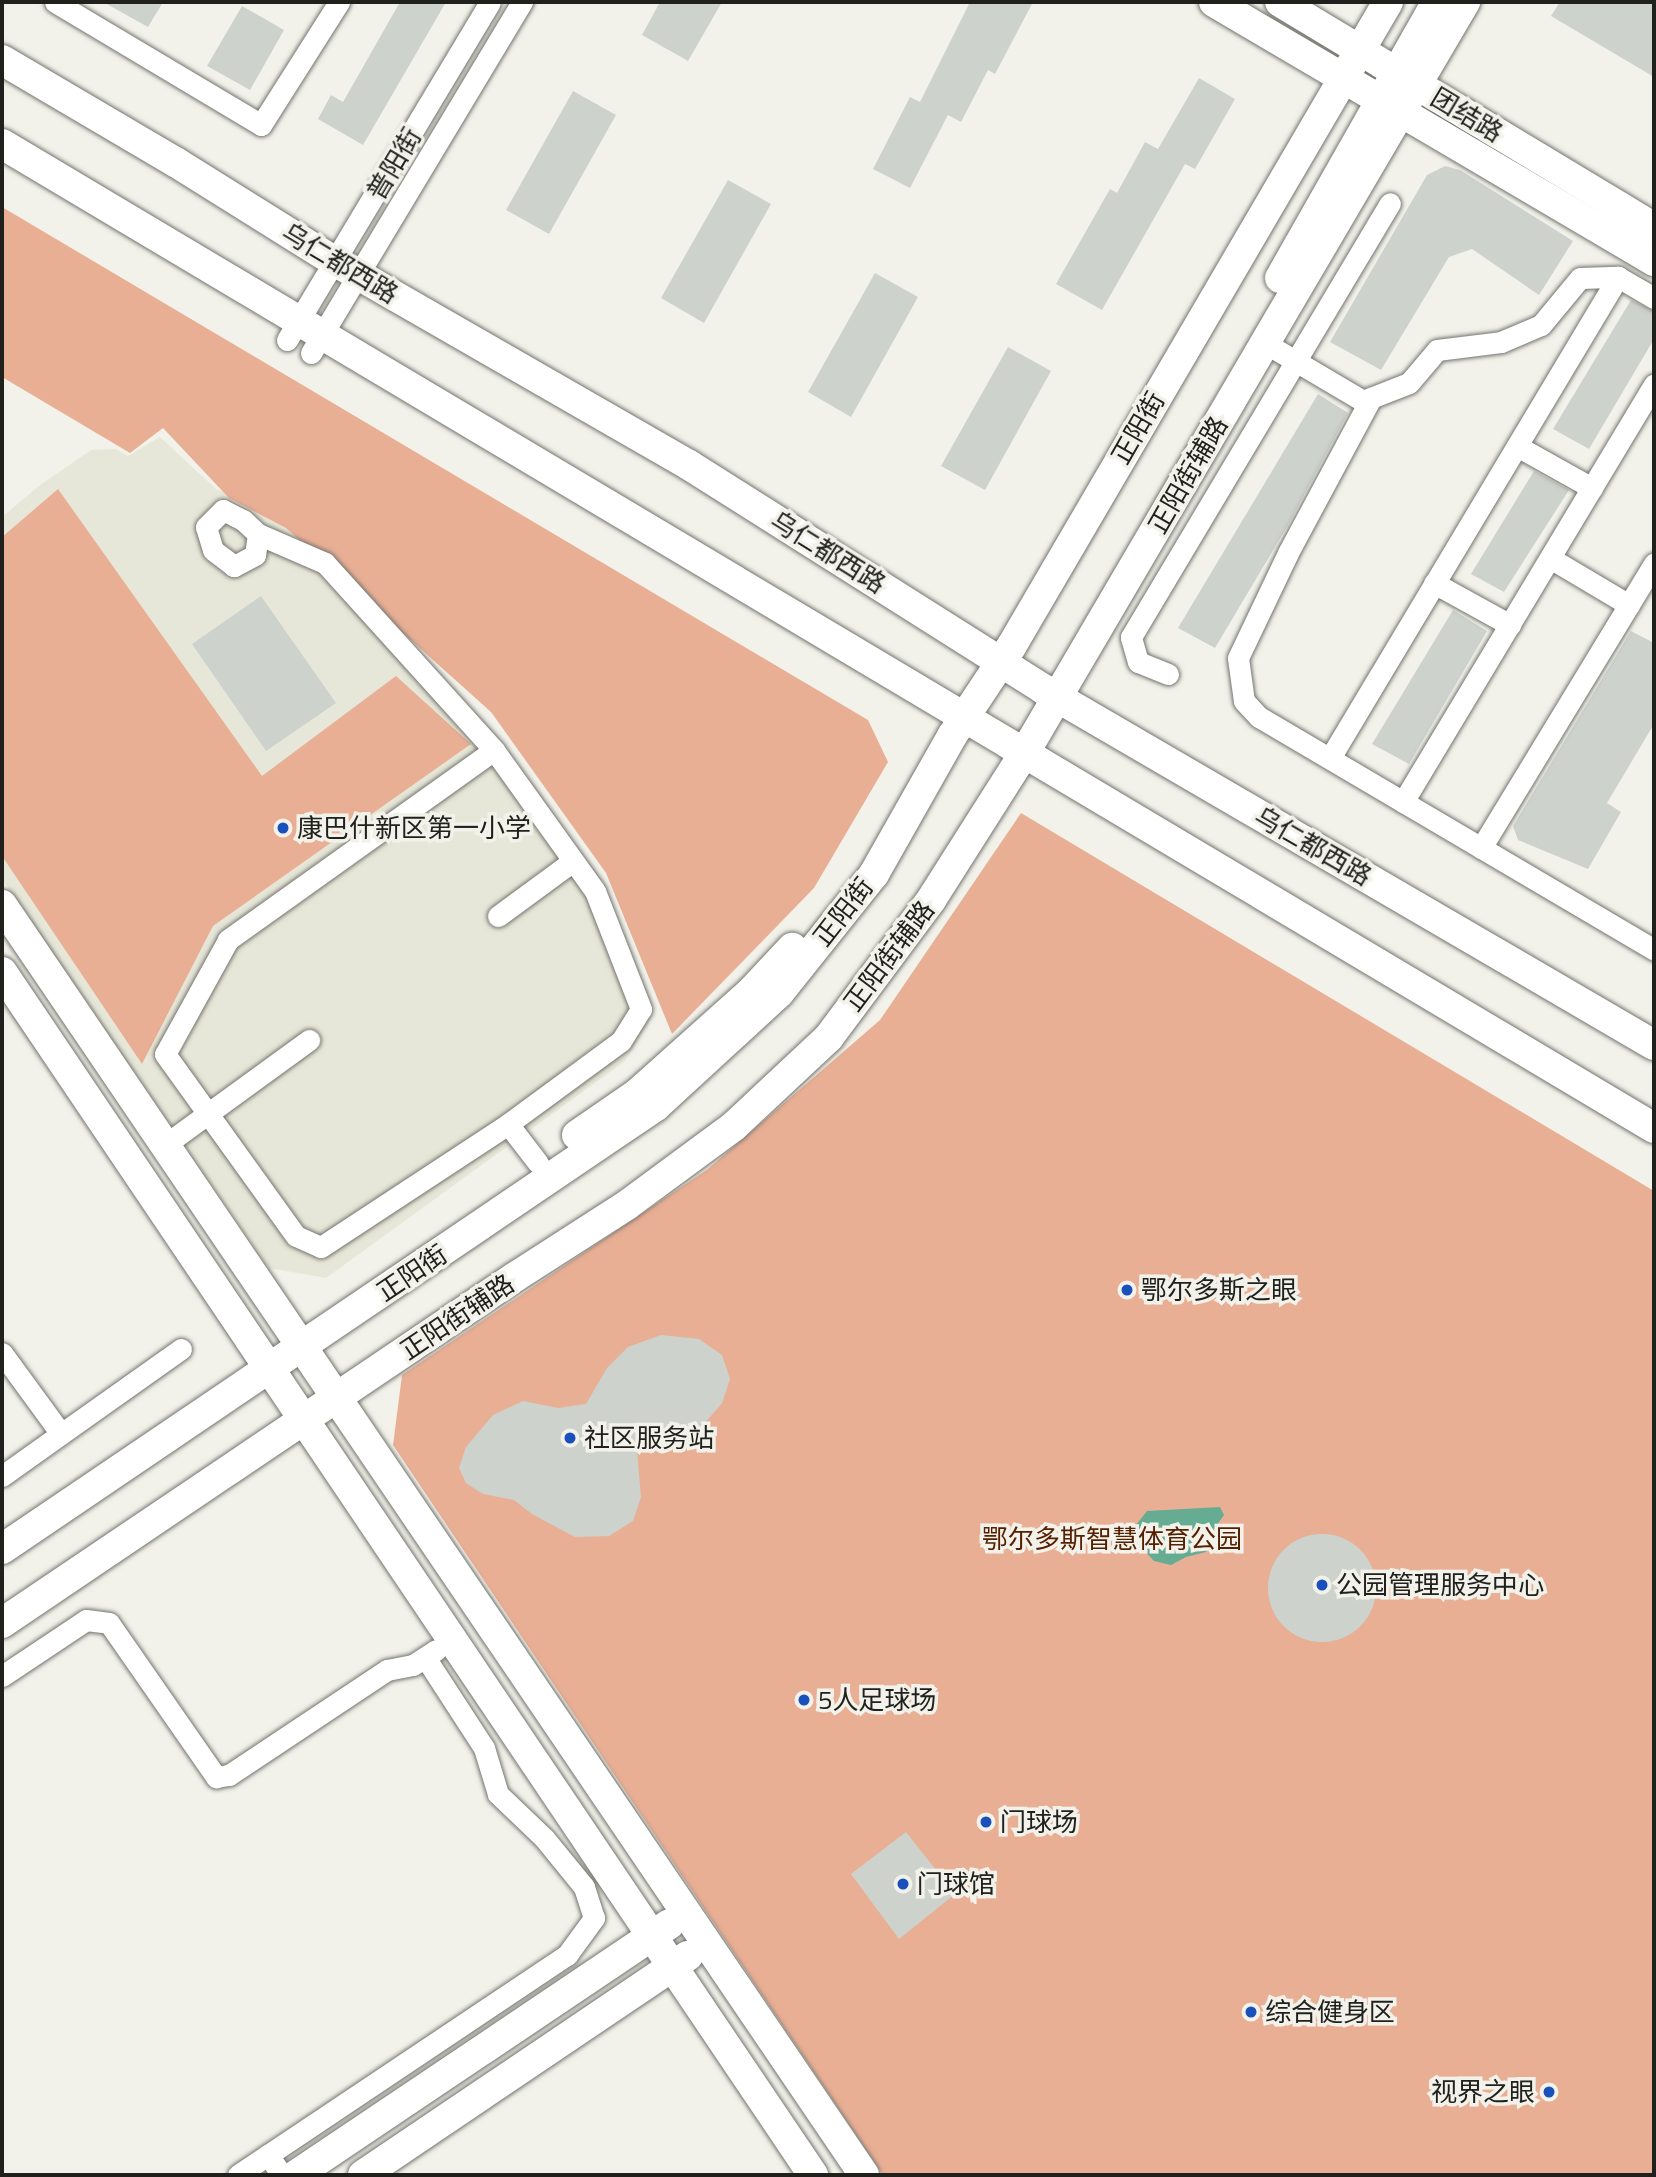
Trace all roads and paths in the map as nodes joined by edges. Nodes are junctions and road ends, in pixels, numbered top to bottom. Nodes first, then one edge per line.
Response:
1 (55, 2) edge
2 (339, 2) edge
3 (490, 2) edge
4 (522, 2) edge
5 (1214, 2) edge
6 (1280, 2) edge
7 (1371, 2) edge
8 (1388, 2) edge
9 (1437, 2) edge
10 (1465, 2) edge
11 (1354, 45) junction
12 (2, 60) edge
13 (1336, 74) junction
14 (1406, 79) junction
15 (1392, 107) junction
16 (2, 144) edge
17 (1390, 203) dead end
18 (1654, 228) edge
19 (334, 261) junction
20 (1654, 261) edge
21 (360, 276) junction
22 (1618, 277) junction
23 (1654, 298) edge
24 (304, 338) junction
25 (1265, 342) junction
26 (1296, 361) junction
27 (1654, 385) edge
28 (1371, 398) junction
29 (1517, 446) junction
30 (1592, 488) junction
31 (258, 534) dead end
32 (1550, 558) junction
33 (1654, 564) edge
34 (1434, 583) junction
35 (1629, 605) junction
36 (1510, 625) junction
37 (993, 656) junction
38 (1168, 674) dead end
39 (1050, 693) junction
40 (957, 713) junction
41 (1016, 746) junction
42 (494, 750) junction
43 (1330, 758) junction
44 (1403, 802) junction
45 (1481, 848) junction
46 (573, 861) junction
47 (2, 905) edge
48 (498, 916) dead end
49 (1654, 950) edge
50 (2, 972) edge
51 (309, 1040) dead end
52 (1654, 1045) edge
53 (208, 1115) junction
54 (508, 1124) junction
55 (1654, 1128) edge
56 (166, 1144) junction
57 (538, 1163) junction
58 (299, 1340) junction
59 (181, 1349) dead end
60 (2, 1353) edge
61 (264, 1361) junction
62 (334, 1391) junction
63 (299, 1412) junction
64 (61, 1433) junction
65 (2, 1476) edge
66 (2, 1531) edge
67 (2, 1549) edge
68 (2, 1602) edge
69 (2, 1623) edge
70 (453, 1640) junction
71 (425, 1657) junction
72 (2, 1676) edge
73 (687, 1913) junction
74 (652, 1935) junction
75 (708, 1943) junction
76 (673, 1967) junction
77 (268, 2155) junction
78 (238, 2175) edge
79 (282, 2175) edge
80 (296, 2175) edge
81 (363, 2175) edge
82 (813, 2175) edge
83 (864, 2175) edge

1 - 2 street
3 - 19 street, 普阳街
4 - 21 street, 普阳街
5 - 13 main road
6 - 11 main road, 团结路
7 - 11 main road
8 - 11 main road, 正阳街
9 - 14 main road
10 - 14 main road, 正阳街辅路
11 - 13 main road, 正阳街
11 - 14 main road, 团结路
12 - 19 main road, 乌仁都西路
13 - 15 main road
13 - 37 main road, 正阳街
14 - 15 main road, 正阳街辅路
14 - 18 main road, 团结路
15 - 20 main road
15 - 25 main road, 正阳街辅路
15 - 39 main road
16 - 24 main road
17 - 26 street
19 - 21 main road, 乌仁都西路
19 - 24 street, 普阳街
21 - 24 street, 普阳街
21 - 37 main road, 乌仁都西路
22 - 23 street
22 - 28 street
22 - 29 street
24 - 40 main road
25 - 26 street
25 - 39 main road, 正阳街辅路
26 - 28 street
26 - 38 street
27 - 30 street
28 - 43 street
29 - 30 street
29 - 34 street
30 - 32 street
31 - 42 street
32 - 35 street
32 - 36 street
33 - 35 street
34 - 36 street
34 - 43 street
35 - 45 street
36 - 44 street
37 - 39 main road, 乌仁都西路
37 - 40 main road, 正阳街
39 - 41 main road
39 - 52 main road, 乌仁都西路
40 - 41 main road
40 - 57 main road
40 - 58 main road, 正阳街
41 - 55 main road
41 - 62 main road
42 - 46 street
42 - 53 street
43 - 44 street
44 - 45 street
45 - 49 street
46 - 48 street
46 - 54 street
47 - 56 main road
50 - 61 main road
51 - 53 street
53 - 54 street
53 - 56 street
54 - 57 street
56 - 58 main road
57 - 58 main road
58 - 61 main road, 正阳街
58 - 62 main road
59 - 64 street
60 - 64 street
61 - 63 main road
61 - 66 main road
61 - 67 main road, 正阳街
62 - 63 main road
62 - 73 main road
63 - 68 main road
63 - 69 main road
63 - 70 main road
64 - 65 street
70 - 71 street
70 - 74 main road
71 - 72 street
71 - 77 street
73 - 74 main road
73 - 75 main road
74 - 76 main road
74 - 80 main road
75 - 76 main road
75 - 83 main road
76 - 81 main road
76 - 82 main road
77 - 78 street
77 - 79 street

